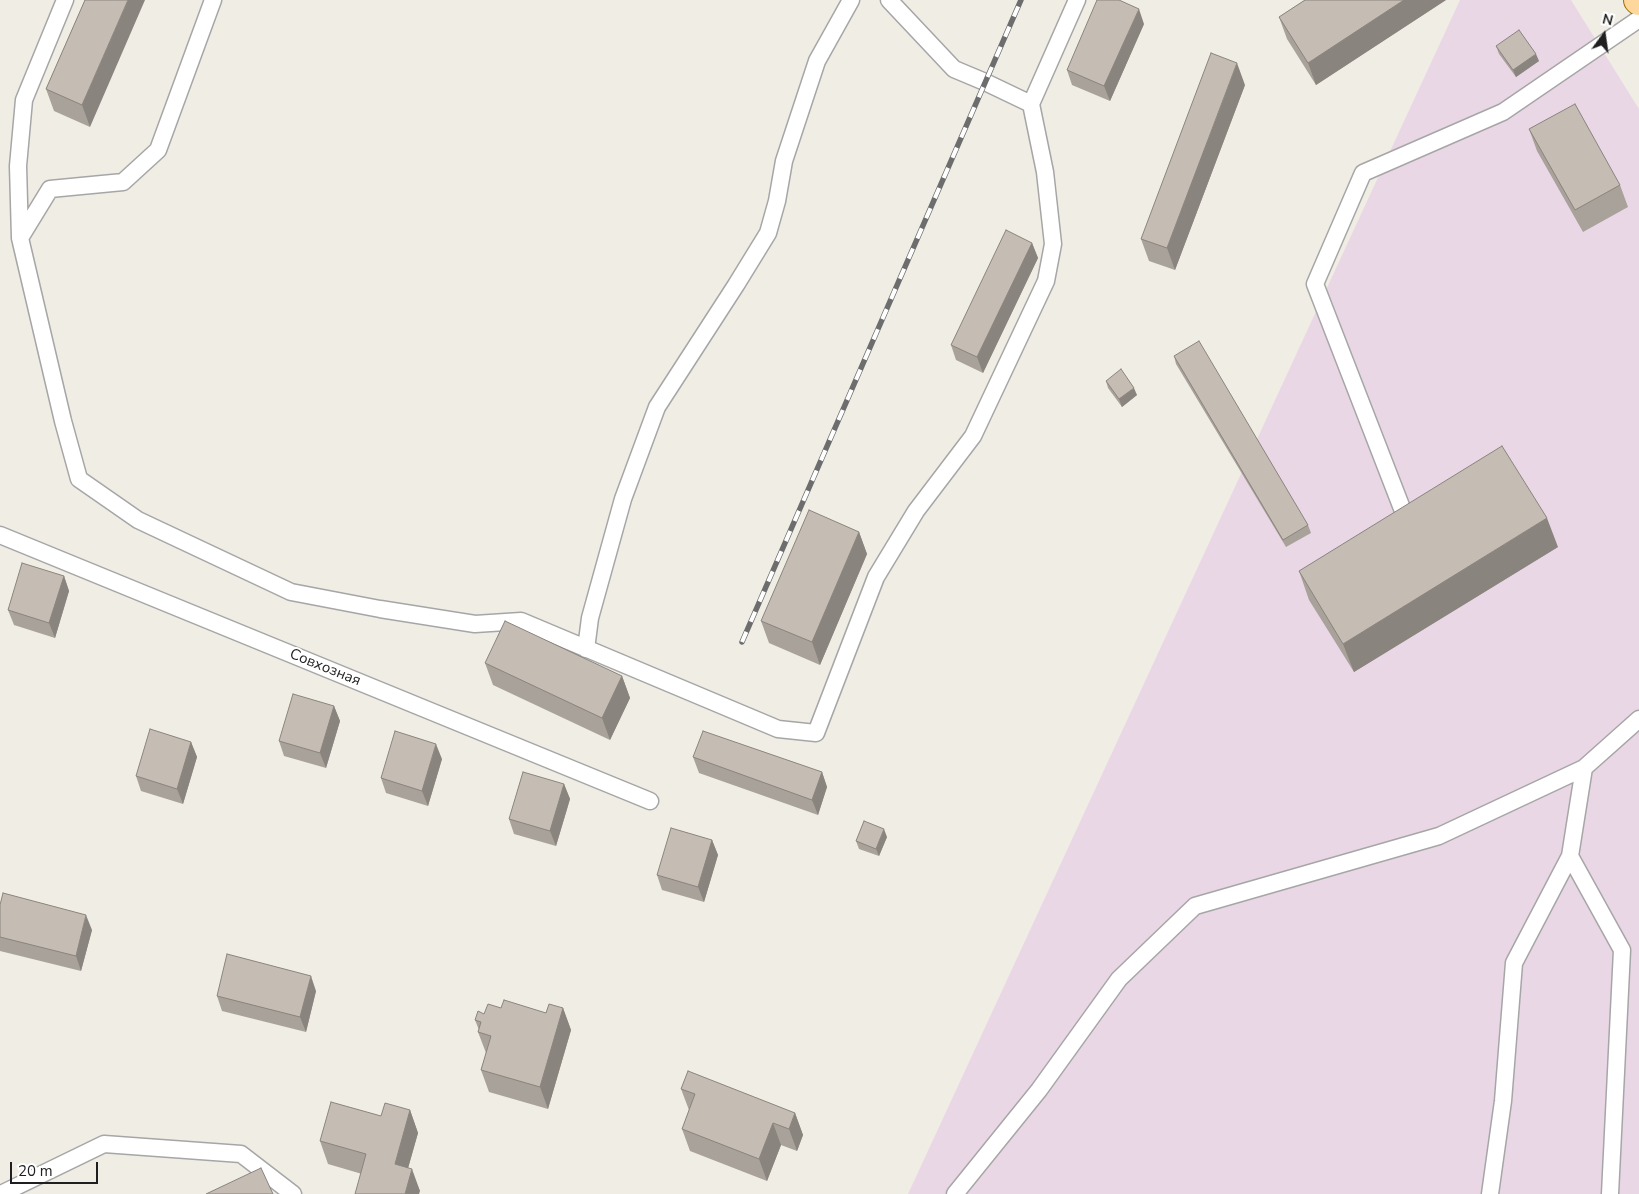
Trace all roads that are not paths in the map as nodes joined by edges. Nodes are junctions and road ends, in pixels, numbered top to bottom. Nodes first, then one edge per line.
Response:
1 (65, 0) edge
2 (213, 0) edge
3 (851, 0) edge
4 (889, 0) edge
5 (1077, 0) edge
6 (1639, 19) edge
7 (1031, 104) junction
8 (20, 238) junction
9 (1403, 510) edge
10 (0, 535) edge
11 (586, 649) junction
12 (1639, 719) edge
13 (1584, 768) junction
14 (650, 801) dead end
15 (1570, 856) junction
16 (1, 1194) edge
17 (293, 1194) edge
18 (955, 1194) edge
19 (1490, 1194) edge
20 (1610, 1194) edge

1 - 8 lane
2 - 8 lane
3 - 11 lane
4 - 7 lane
5 - 7 lane
6 - 9 lane
7 - 11 lane
8 - 11 lane
10 - 14 lane, Совхозная
12 - 13 lane
13 - 15 lane
13 - 18 lane
15 - 19 lane
15 - 20 lane
16 - 17 lane

